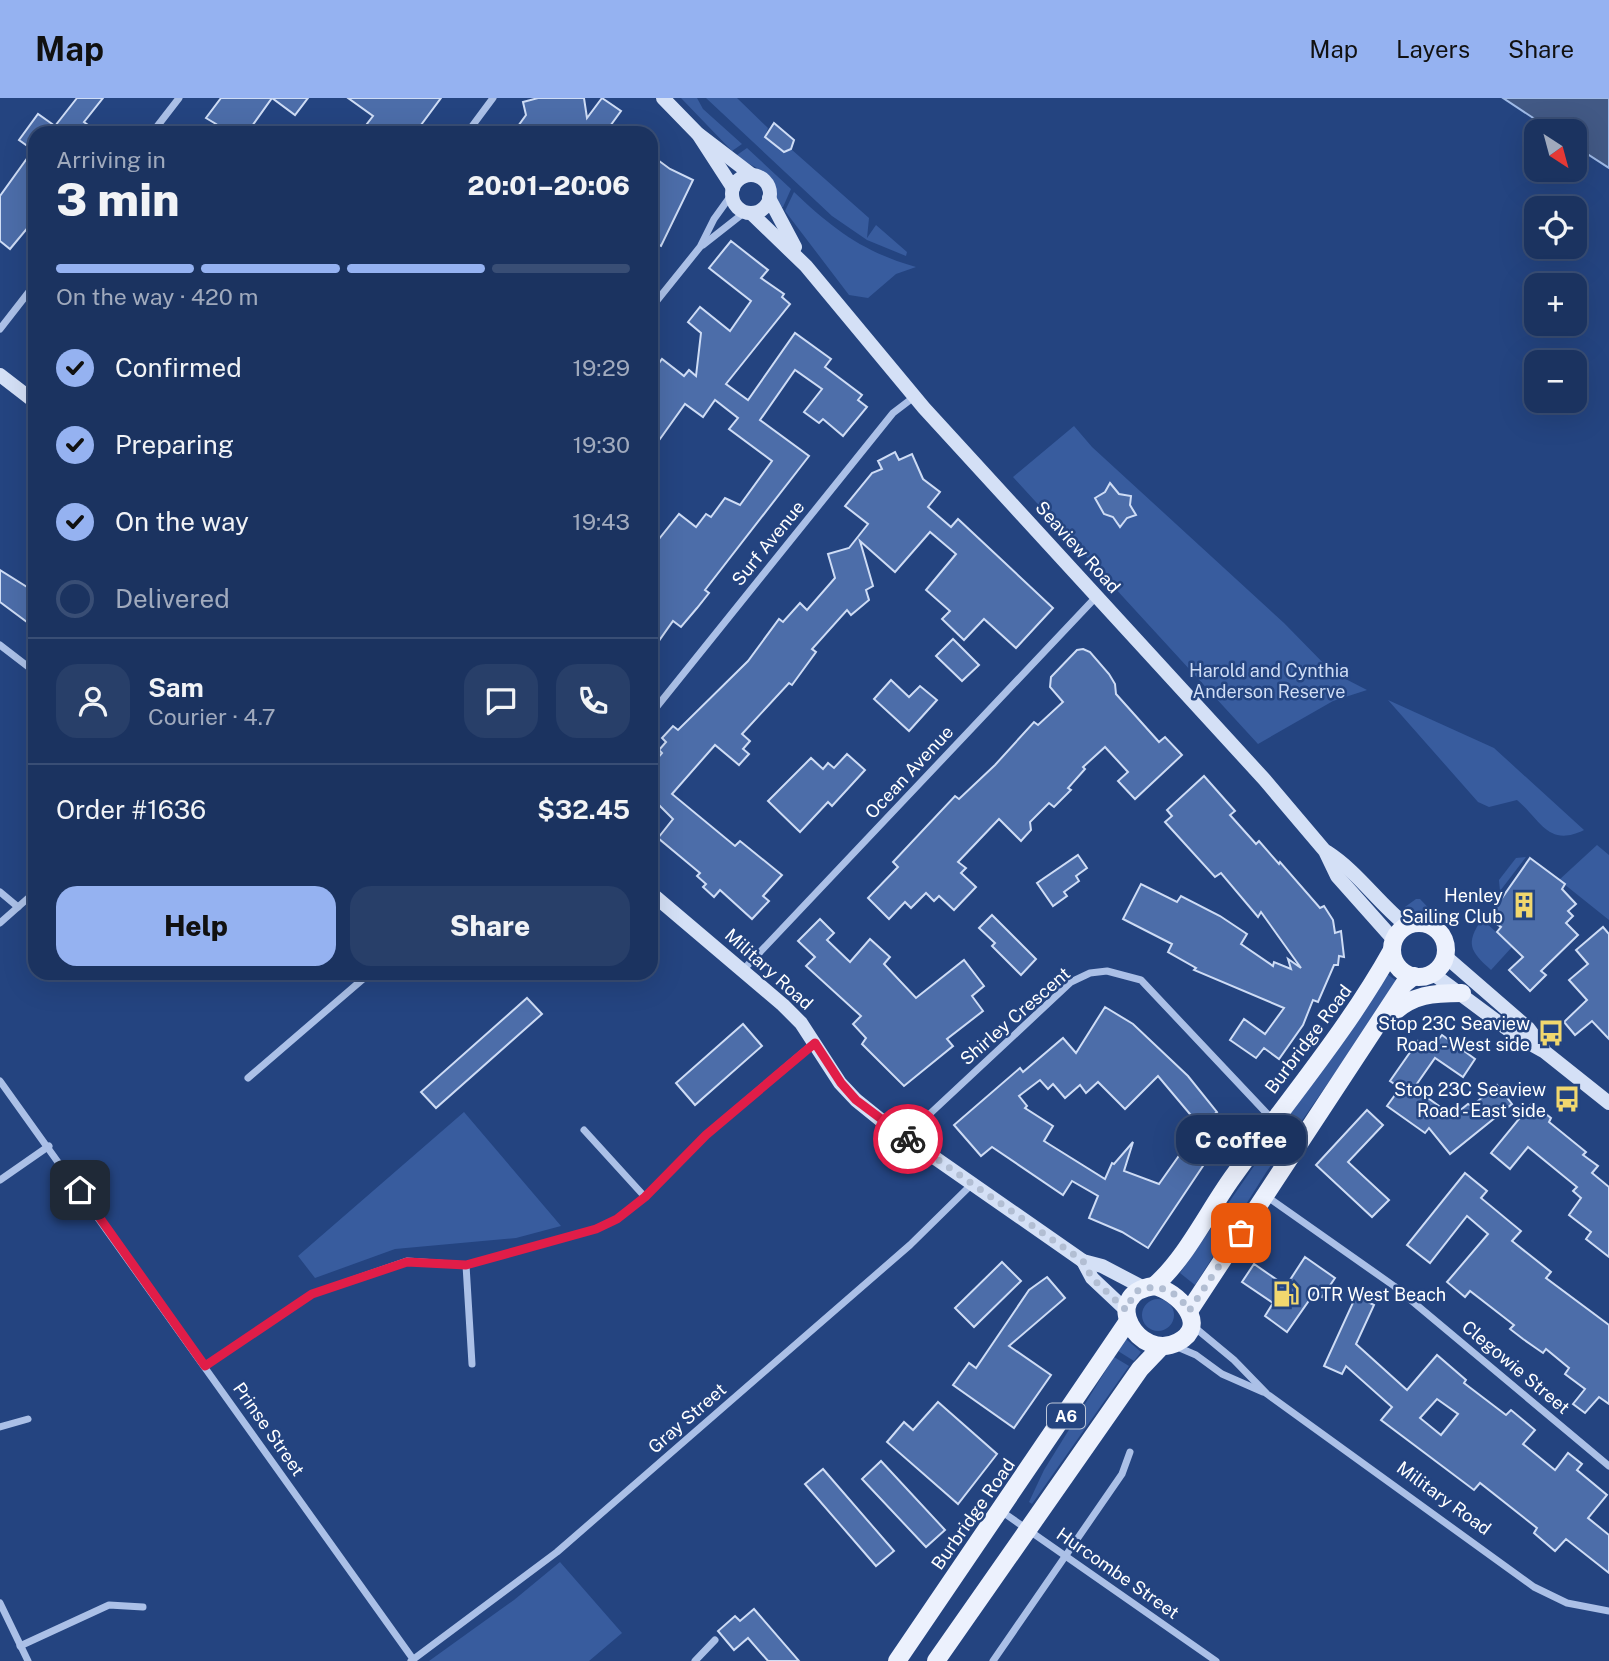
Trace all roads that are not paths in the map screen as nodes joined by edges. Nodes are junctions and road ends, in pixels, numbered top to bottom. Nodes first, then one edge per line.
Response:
1 (179, 98) edge
2 (493, 98) edge
3 (663, 98) edge
4 (157, 126) edge
5 (472, 126) edge
6 (697, 132) junction
7 (752, 175) junction
8 (732, 191) junction
9 (769, 198) junction
10 (748, 212) junction
11 (700, 247) junction
12 (806, 266) junction
13 (28, 293) edge
14 (658, 299) edge
15 (0, 329) edge
16 (0, 375) edge
17 (28, 397) edge
18 (914, 397) junction
19 (1096, 597) junction
20 (0, 645) edge
21 (28, 667) edge
22 (658, 705) edge
23 (1325, 851) junction
24 (0, 892) edge
25 (28, 898) edge
26 (658, 899) edge
27 (18, 907) junction
28 (0, 923) edge
29 (1407, 926) junction
30 (1393, 945) junction
31 (1445, 956) junction
32 (744, 969) junction
33 (1432, 973) junction
34 (1414, 976) junction
35 (362, 980) edge
36 (1462, 993) junction
37 (1374, 1033) junction
38 (815, 1043) junction
39 (1545, 1052) junction
40 (248, 1078) dead end
41 (0, 1081) edge
42 (1609, 1103) edge
43 (1273, 1121) junction
44 (584, 1130) dead end
45 (905, 1137) junction
46 (49, 1146) junction
47 (0, 1180) edge
48 (971, 1185) junction
49 (1266, 1196) junction
50 (645, 1197) junction
51 (1083, 1261) junction
52 (466, 1265) junction
53 (1149, 1287) junction
54 (1127, 1316) junction
55 (1190, 1317) junction
56 (1167, 1346) junction
57 (472, 1364) dead end
58 (205, 1366) junction
59 (1267, 1394) junction
60 (28, 1419) dead end
61 (0, 1427) edge
62 (1130, 1452) dead end
63 (1609, 1466) edge
64 (1001, 1511) junction
65 (1028, 1529) junction
66 (1065, 1555) junction
67 (0, 1603) edge
68 (143, 1607) dead end
69 (1609, 1611) edge
70 (715, 1640) dead end
71 (20, 1646) junction
72 (412, 1660) edge
73 (28, 1661) edge
74 (695, 1661) edge
75 (897, 1661) edge
76 (936, 1661) edge
77 (993, 1661) edge
78 (1216, 1661) edge

1 - 4 street
2 - 5 street
3 - 6 street
6 - 7 street
6 - 8 street
7 - 8 street
7 - 9 street
8 - 10 street
8 - 11 street
9 - 10 street
9 - 12 street, Seaview Road
10 - 11 street
10 - 12 street, Seaview Road
11 - 14 street
12 - 18 street, Seaview Road
13 - 15 street
16 - 17 street
18 - 19 street, Seaview Road
18 - 22 street, Surf Avenue
19 - 23 street, Seaview Road
19 - 32 street, Ocean Avenue
20 - 21 street
23 - 29 street, Seaview Road
23 - 30 street, Seaview Road
24 - 27 street
25 - 27 street
26 - 32 street, Military Road
27 - 28 street
29 - 30 main road
29 - 31 main road
30 - 34 main road
30 - 43 main road, Burbridge Road / A6
31 - 33 main road
31 - 39 street
32 - 38 street, Military Road
33 - 34 main road
33 - 36 street
34 - 37 main road, A6
35 - 40 street
36 - 37 main road
36 - 39 street
37 - 49 main road, A6
38 - 45 street, Military Road
38 - 50 street
39 - 42 street
41 - 46 street, Prinse Street
43 - 45 street, Shirley Crescent
43 - 53 main road, Burbridge Road / A6
44 - 50 street
45 - 48 street, Military Road
46 - 47 street
46 - 58 street, Prinse Street
48 - 51 street, Military Road
48 - 72 street, Gray Street
49 - 55 main road, A6
49 - 63 street, Clegowie Street
50 - 52 street
51 - 53 street, Military Road
51 - 54 street, Military Road
52 - 57 street
52 - 58 street
53 - 54 main road, A6
53 - 55 main road
54 - 56 main road
54 - 64 main road, Burbridge Road / A6
55 - 56 main road, A6
55 - 59 street, Military Road
56 - 59 street, Military Road
56 - 65 main road, A6
58 - 72 street, Prinse Street
59 - 69 street, Military Road
60 - 61 street
62 - 66 street
64 - 65 street, Hurcombe Street
64 - 75 main road, Burbridge Road / A6
65 - 66 street, Hurcombe Street
65 - 76 main road, A6
66 - 77 street
66 - 78 street, Hurcombe Street
67 - 71 street
68 - 71 street
70 - 74 street
71 - 73 street

